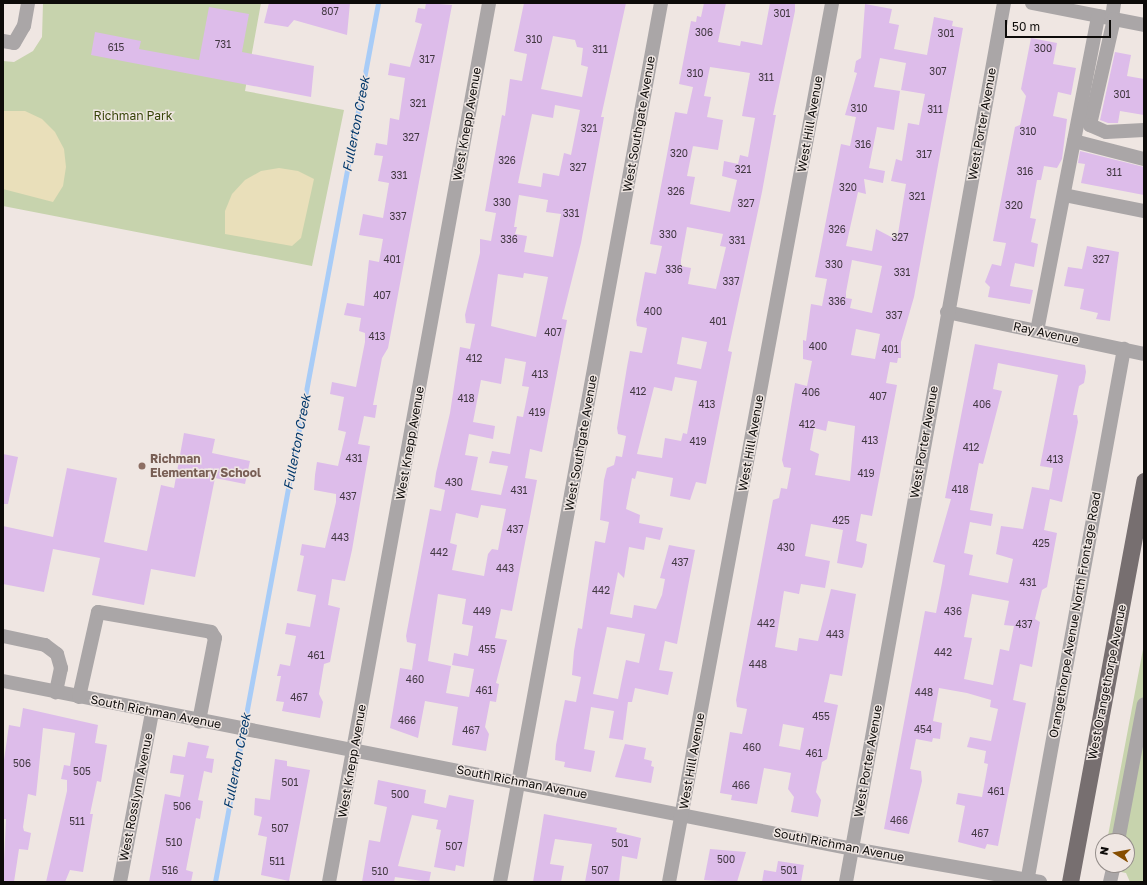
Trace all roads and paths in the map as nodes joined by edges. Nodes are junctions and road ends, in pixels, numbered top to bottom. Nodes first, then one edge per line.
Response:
1 (28, 3) edge
2 (489, 3) edge
3 (661, 3) edge
4 (832, 3) edge
5 (1004, 3) edge
6 (1032, 3) edge
7 (1114, 3) edge
8 (1083, 8) edge
9 (1108, 18) junction
10 (1144, 25) edge
11 (8, 42) edge
12 (1144, 130) edge
13 (1074, 142) junction
14 (1144, 159) edge
15 (1064, 195) junction
16 (1144, 211) edge
17 (948, 312) junction
18 (1037, 331) junction
19 (1124, 349) junction
20 (1144, 354) edge
21 (1144, 481) edge
22 (3, 636) edge
23 (3, 681) edge
24 (56, 692) junction
25 (79, 697) junction
26 (1144, 704) edge
27 (152, 712) junction
28 (199, 721) junction
29 (354, 750) junction
30 (518, 781) junction
31 (682, 812) junction
32 (1120, 833) edge
33 (853, 849) junction
34 (1032, 881) edge
35 (120, 882) edge
36 (329, 882) edge
37 (500, 882) edge
38 (670, 882) edge
39 (846, 882) edge
40 (1070, 882) edge

1 - 11 street
2 - 29 street, West Knepp Avenue
3 - 30 street, West Southgate Avenue
4 - 31 street, West Hill Avenue
5 - 17 street, West Porter Avenue
6 - 8 street
7 - 9 street
8 - 9 street
9 - 10 street
9 - 12 street
9 - 13 street
13 - 14 street
13 - 15 street
15 - 16 street
15 - 18 street
17 - 18 street, Ray Avenue
17 - 33 street, West Porter Avenue
18 - 19 street, Ray Avenue
19 - 20 street, Ray Avenue
19 - 34 street, Orangethorpe Avenue North Frontage Road
21 - 40 main road, West Orangethorpe Avenue
22 - 24 street
23 - 24 street, South Richman Avenue
24 - 25 street, South Richman Avenue
25 - 27 street, South Richman Avenue
25 - 28 street
26 - 32 street
27 - 28 street, South Richman Avenue
27 - 35 street, West Rosslynn Avenue
28 - 29 street, South Richman Avenue
29 - 30 street, South Richman Avenue
29 - 36 street, West Knepp Avenue
30 - 31 street, South Richman Avenue
30 - 37 street, West Southgate Avenue
31 - 33 street, South Richman Avenue
31 - 38 street, West Hill Avenue
33 - 34 street, South Richman Avenue
33 - 39 street, West Porter Avenue

